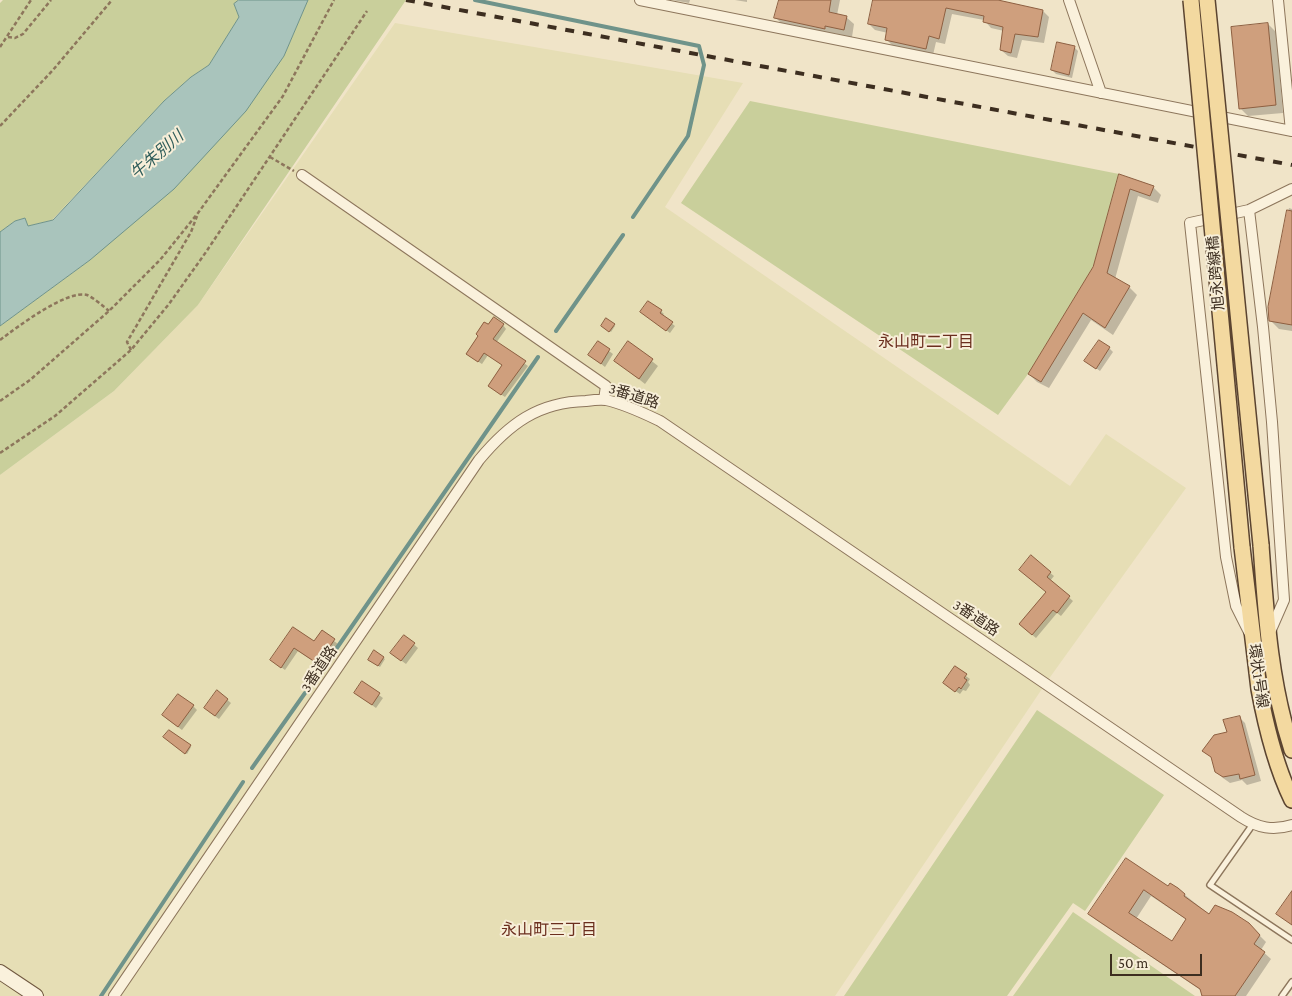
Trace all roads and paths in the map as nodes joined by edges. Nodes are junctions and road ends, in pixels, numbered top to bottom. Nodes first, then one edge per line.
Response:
1 (31, 0) edge
2 (51, 0) edge
3 (112, 0) edge
4 (334, 0) edge
5 (640, 0) edge
6 (1069, 0) edge
7 (1191, 0) edge
8 (1207, 0) edge
9 (1278, 0) edge
10 (367, 11) dead end
11 (8, 37) junction
12 (0, 47) edge
13 (1100, 93) junction
14 (0, 126) edge
15 (1291, 131) edge
16 (270, 157) junction
17 (287, 167) dead end
18 (302, 176) dead end
19 (1292, 189) edge
20 (1249, 210) junction
21 (198, 213) junction
22 (109, 311) junction
23 (0, 340) edge
24 (131, 350) junction
25 (604, 400) junction
26 (0, 401) edge
27 (0, 453) edge
28 (1260, 545) joint
29 (1242, 547) joint
30 (1260, 638) junction
31 (1292, 750) edge
32 (1292, 800) edge
33 (1253, 824) junction
34 (1292, 824) edge
35 (1292, 940) edge
36 (0, 972) edge
37 (1292, 982) edge
38 (36, 996) edge
39 (114, 996) edge
40 (1282, 996) edge

1 - 11 path
2 - 11 path
3 - 14 path
4 - 21 path
5 - 13 street
6 - 13 street
7 - 29 main road, 旭永跨線橋, bridge
8 - 28 main road, 旭永跨線橋, bridge
9 - 15 street
10 - 16 path
11 - 12 path
13 - 15 street
16 - 17 path
16 - 24 path
18 - 25 street
19 - 20 street
20 - 30 street
20 - 30 street
21 - 22 path
21 - 24 path
22 - 23 path
22 - 26 path
24 - 27 path
25 - 33 street, 3番道路
25 - 39 street, 3番道路
28 - 30 main road, 環状1号線
29 - 30 main road, 環状1号線
30 - 31 main road, 環状1号線
30 - 32 main road, 環状1号線
33 - 34 street, 3番道路
33 - 35 lane
36 - 38 street
37 - 40 lane

